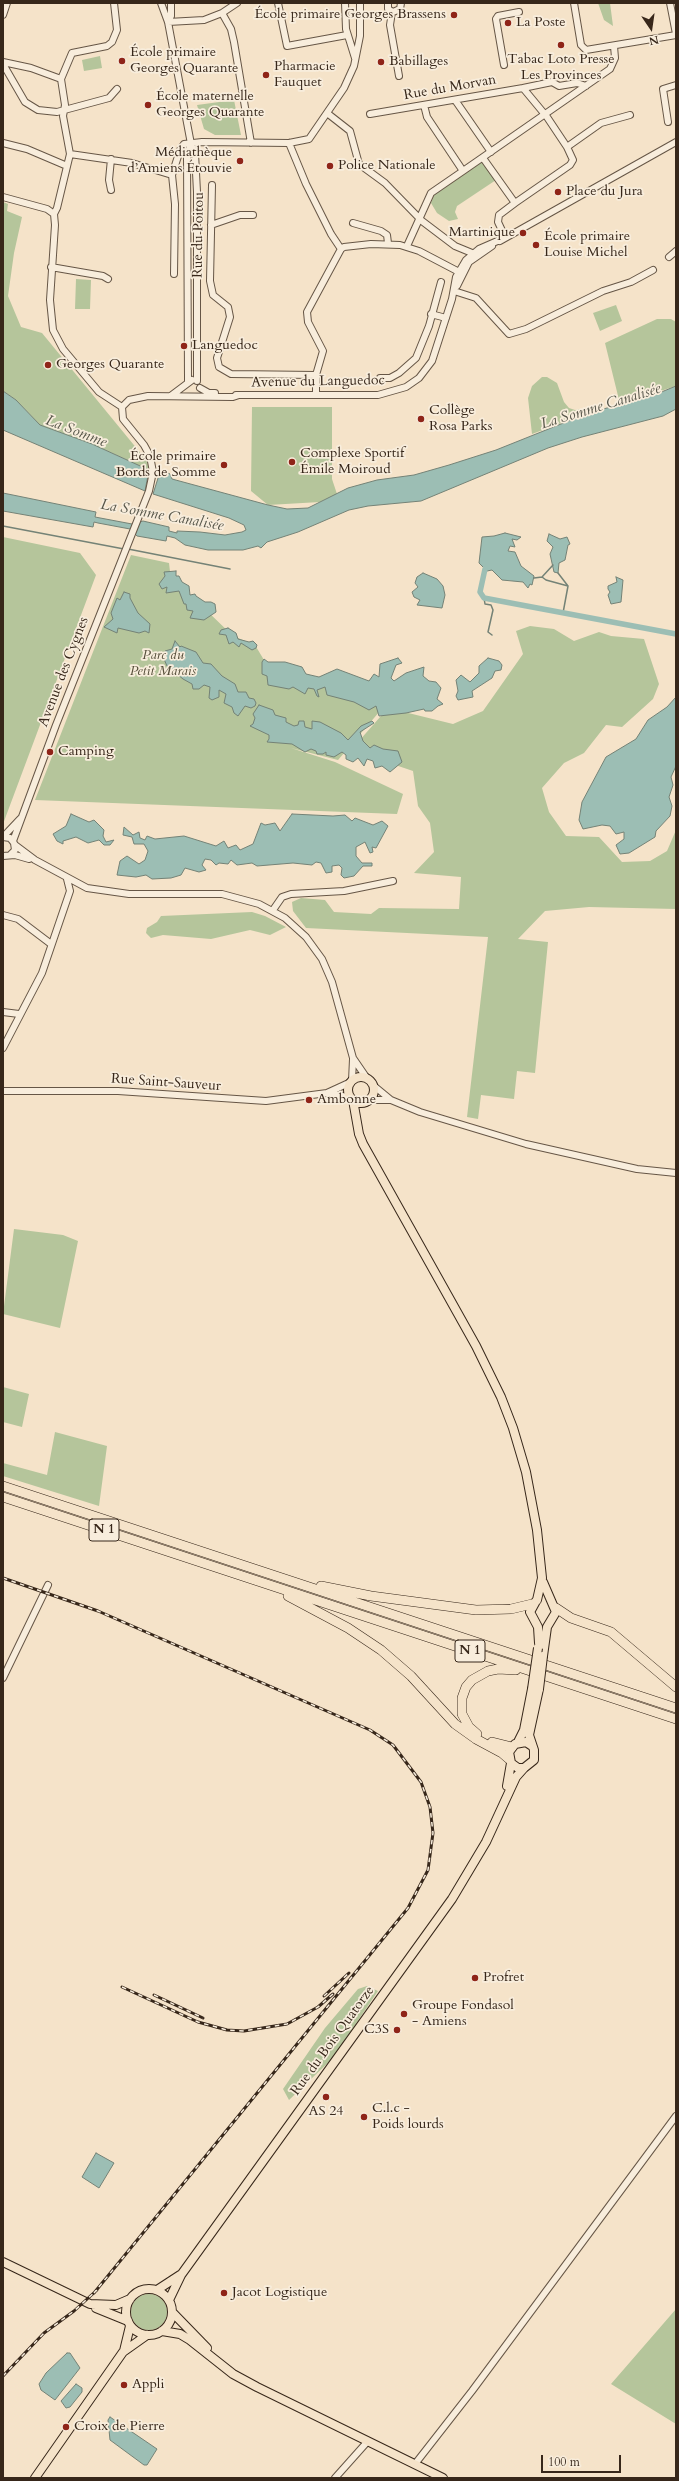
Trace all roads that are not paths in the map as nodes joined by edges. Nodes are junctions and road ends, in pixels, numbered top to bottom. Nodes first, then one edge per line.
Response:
1 (7, 3) edge
2 (114, 3) edge
3 (161, 3) edge
4 (171, 3) edge
5 (237, 3) edge
6 (278, 3) edge
7 (345, 3) edge
8 (362, 3) edge
9 (388, 3) edge
10 (401, 3) edge
11 (574, 3) edge
12 (670, 3) edge
13 (392, 12) junction
14 (519, 12) dead end
15 (222, 13) junction
16 (3, 15) edge
17 (168, 22) junction
18 (347, 35) junction
19 (676, 35) edge
20 (614, 46) junction
21 (355, 59) junction
22 (3, 63) edge
23 (504, 65) dead end
24 (399, 76) dead end
25 (61, 79) junction
26 (676, 85) edge
27 (586, 86) junction
28 (523, 88) junction
29 (117, 89) dead end
30 (454, 100) junction
31 (424, 105) junction
32 (64, 110) junction
33 (327, 113) junction
34 (370, 114) dead end
35 (545, 114) junction
36 (630, 115) dead end
37 (668, 122) dead end
38 (251, 142) junction
39 (676, 142) edge
40 (3, 143) edge
41 (194, 143) junction
42 (288, 143) junction
43 (567, 147) junction
44 (491, 152) junction
45 (70, 154) junction
46 (483, 158) junction
47 (111, 159) junction
48 (67, 166) junction
49 (463, 171) junction
50 (172, 176) junction
51 (212, 185) dead end
52 (111, 190) dead end
53 (3, 197) edge
54 (515, 203) junction
55 (54, 214) junction
56 (253, 215) dead end
57 (420, 218) junction
58 (353, 223) dead end
59 (211, 225) junction
60 (503, 238) junction
61 (388, 243) junction
62 (407, 246) junction
63 (341, 249) junction
64 (676, 251) edge
65 (472, 253) junction
66 (669, 257) dead end
67 (467, 261) junction
68 (51, 267) junction
69 (653, 270) dead end
70 (460, 272) junction
71 (174, 274) dead end
72 (108, 279) dead end
73 (441, 282) dead end
74 (454, 291) junction
75 (431, 314) junction
76 (446, 318) junction
77 (316, 375) junction
78 (380, 378) dead end
79 (197, 381) junction
80 (186, 383) junction
81 (200, 388) junction
82 (172, 395) junction
83 (192, 395) junction
84 (239, 395) junction
85 (316, 395) junction
86 (122, 407) junction
87 (21, 818) junction
88 (3, 837) edge
89 (14, 843) junction
90 (10, 855) junction
91 (3, 856) edge
92 (35, 860) junction
93 (67, 879) junction
94 (393, 881) dead end
95 (273, 910) junction
96 (3, 915) edge
97 (51, 944) junction
98 (3, 1012) edge
99 (19, 1014) junction
100 (3, 1048) edge
101 (353, 1058) junction
102 (366, 1077) junction
103 (351, 1081) junction
104 (374, 1086) junction
105 (3, 1091) edge
106 (327, 1093) junction
107 (352, 1099) junction
108 (391, 1100) junction
109 (368, 1101) junction
110 (357, 1127) junction
111 (676, 1173) edge
112 (3, 1486) edge
113 (3, 1497) edge
114 (542, 1578) junction
115 (263, 1583) junction
116 (298, 1583) junction
117 (48, 1585) dead end
118 (535, 1602) junction
119 (553, 1605) junction
120 (536, 1622) junction
121 (549, 1623) junction
122 (547, 1676) junction
123 (3, 1678) edge
124 (676, 1687) edge
125 (535, 1689) junction
126 (676, 1708) edge
127 (676, 1719) edge
128 (515, 1744) junction
129 (532, 1746) junction
130 (510, 1761) junction
131 (524, 1768) junction
132 (497, 1817) junction
133 (676, 2116) edge
134 (3, 2262) edge
135 (181, 2274) junction
136 (157, 2290) junction
137 (130, 2299) junction
138 (169, 2300) junction
139 (90, 2304) junction
140 (173, 2313) junction
141 (129, 2323) junction
142 (162, 2331) junction
143 (147, 2335) junction
144 (124, 2352) junction
145 (213, 2357) junction
146 (368, 2441) junction
147 (415, 2464) junction
148 (35, 2478) edge
149 (336, 2478) edge
150 (443, 2478) edge

1 - 16 street
2 - 25 street
3 - 17 street
4 - 17 street
5 - 15 street
6 - 18 street
7 - 18 street
8 - 21 street
9 - 13 street
10 - 13 street
11 - 20 street
12 - 19 street
13 - 24 street
14 - 23 street
15 - 17 street
15 - 38 street
17 - 41 street
18 - 21 street
19 - 20 street
20 - 27 street
21 - 33 street
22 - 25 street
22 - 32 street
25 - 32 street
26 - 37 street
27 - 28 street, Rue du Morvan
27 - 35 street
28 - 30 street, Rue du Morvan
28 - 35 street
29 - 32 street
30 - 31 street, Rue du Morvan
30 - 44 street
31 - 34 street, Rue du Morvan
31 - 49 street
32 - 45 street
33 - 42 street
33 - 57 street
35 - 43 street
35 - 44 street
36 - 43 street
38 - 41 street
38 - 42 street
39 - 60 street
40 - 48 street
41 - 50 street
41 - 79 street
41 - 80 street
42 - 63 street
43 - 54 street
44 - 46 street
45 - 47 street
45 - 48 street
46 - 49 street
46 - 54 street
47 - 50 street
47 - 52 street
48 - 55 street
49 - 57 street
50 - 71 street
51 - 59 street, Rue du Poitou
53 - 55 street
54 - 60 street
55 - 68 street
56 - 59 street
57 - 62 street
57 - 65 street
58 - 61 street
59 - 77 street, Rue du Poitou
60 - 65 street
60 - 67 street
61 - 62 street
61 - 63 street
62 - 70 street
63 - 77 street
64 - 66 street
65 - 67 street
67 - 70 street, Avenue du Languedoc
68 - 72 street
68 - 86 street
69 - 74 street
70 - 74 street, Avenue du Languedoc
73 - 75 street
74 - 76 street, Avenue du Languedoc
75 - 76 street
75 - 78 street
76 - 85 street, Avenue du Languedoc
77 - 85 street
79 - 80 street
79 - 81 street
80 - 82 street
80 - 83 street
81 - 83 street
81 - 84 street, Avenue du Languedoc
82 - 83 street, Avenue du Languedoc
82 - 86 street, Avenue du Languedoc
83 - 84 street, Avenue du Languedoc
84 - 85 street, Avenue du Languedoc
86 - 87 street, Avenue des Cygnes
87 - 88 street, Avenue des Cygnes
87 - 89 street, Avenue des Cygnes
88 - 89 street
89 - 90 street, Avenue des Cygnes
89 - 92 street
90 - 91 street
90 - 92 street
92 - 93 street
93 - 95 street
93 - 97 street
94 - 95 street
95 - 101 street
96 - 97 street
97 - 99 street
98 - 99 street
99 - 100 street
101 - 102 street
101 - 103 street
102 - 103 main road
102 - 104 main road
103 - 106 street, Rue Saint-Sauveur
103 - 107 main road
104 - 108 street
104 - 109 main road
105 - 106 street, Rue Saint-Sauveur
106 - 107 street, Rue Saint-Sauveur
107 - 109 main road
107 - 110 main road
108 - 109 street
108 - 111 street
109 - 110 main road
110 - 114 main road
112 - 116 highway, N 1
113 - 115 highway, N 1
114 - 118 main road
114 - 119 main road
115 - 122 highway, N 1
115 - 130 highway
116 - 118 highway
116 - 126 highway, N 1
117 - 123 street
118 - 119 main road
118 - 120 main road
119 - 121 main road
119 - 124 highway
120 - 121 main road
120 - 125 main road, bridge
121 - 125 main road, bridge
122 - 127 highway, N 1
122 - 128 highway
125 - 128 main road
125 - 129 main road
128 - 129 main road
128 - 130 main road
129 - 131 main road
130 - 131 main road
130 - 132 main road, Rue du Bois Quatorze
131 - 132 main road, Rue du Bois Quatorze
132 - 135 main road, Rue du Bois Quatorze
133 - 147 street
134 - 139 main road
135 - 136 main road, Rue du Bois Quatorze
135 - 138 main road, Rue du Bois Quatorze
136 - 137 main road
136 - 138 main road
137 - 139 main road
137 - 141 main road
138 - 140 main road
139 - 141 main road
140 - 142 main road
140 - 145 main road
141 - 143 main road
141 - 144 main road
142 - 143 main road
142 - 145 main road
143 - 144 main road
144 - 148 main road
145 - 146 main road
146 - 147 main road
146 - 149 street
147 - 150 main road

